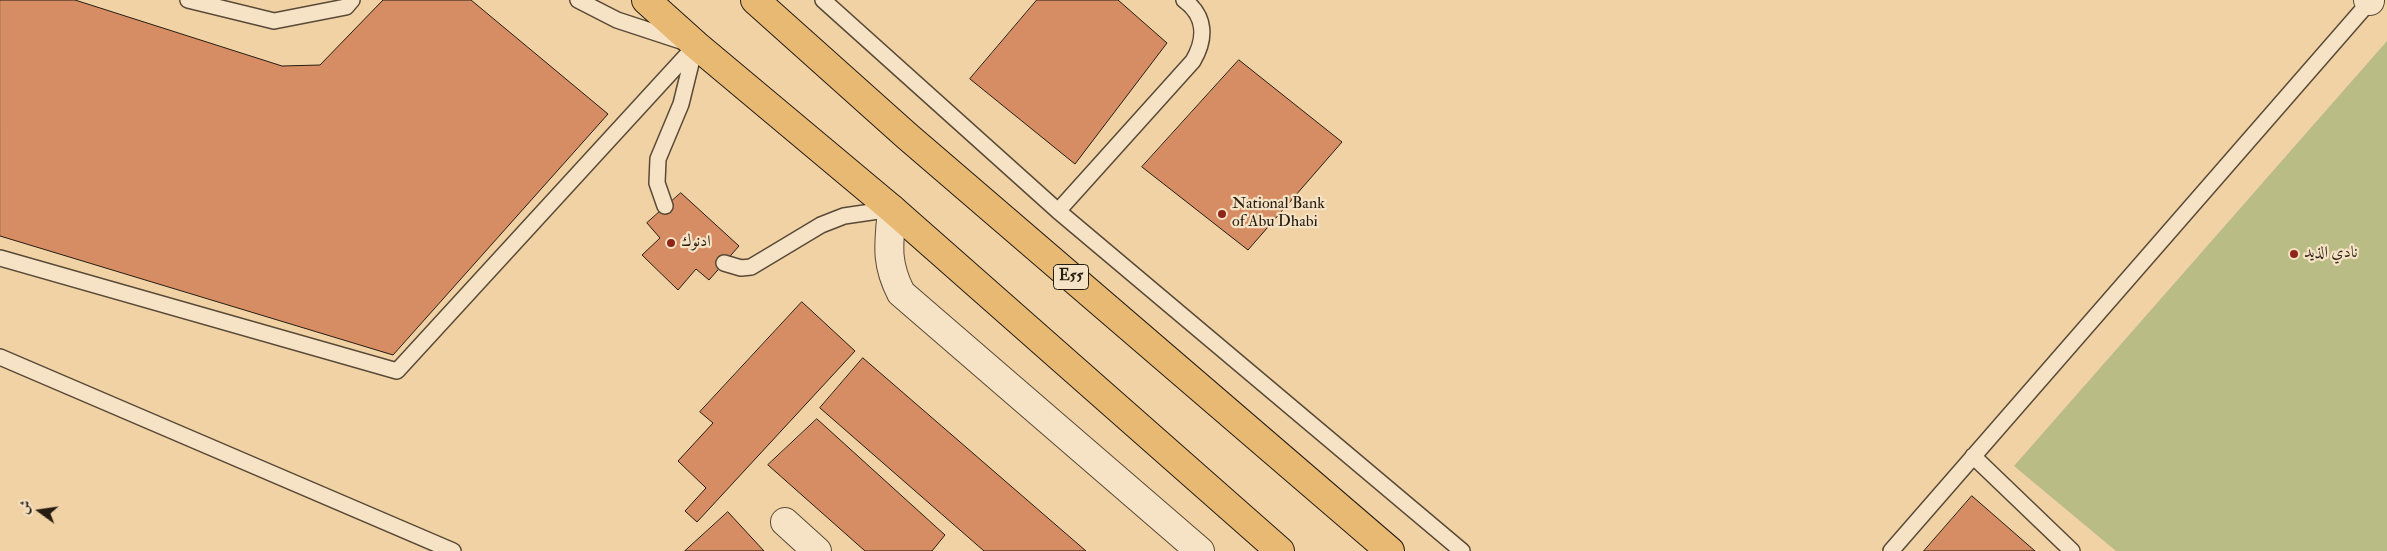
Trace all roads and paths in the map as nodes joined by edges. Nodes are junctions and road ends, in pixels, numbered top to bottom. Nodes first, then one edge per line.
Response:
1 (188, 0) edge
2 (352, 0) edge
3 (578, 0) edge
4 (646, 0) edge
5 (755, 0) edge
6 (823, 0) edge
7 (1184, 0) edge
8 (2370, 0) edge
9 (696, 45) junction
10 (665, 206) dead end
11 (892, 210) junction
12 (1058, 211) junction
13 (0, 258) edge
14 (724, 263) dead end
15 (0, 357) edge
16 (1973, 456) junction
17 (785, 522) dead end
18 (453, 551) edge
19 (817, 551) edge
20 (1200, 551) edge
21 (1280, 551) edge
22 (1390, 551) edge
23 (1462, 551) edge
24 (1891, 551) edge
25 (2072, 551) edge

1 - 2 lane
3 - 9 lane
4 - 9 highway
5 - 22 highway, E55
6 - 12 lane
7 - 12 lane
8 - 16 lane
9 - 10 lane
9 - 11 highway
9 - 13 lane
11 - 14 lane
11 - 20 street
11 - 21 highway
12 - 23 lane
15 - 18 lane
16 - 24 lane
16 - 25 lane
17 - 19 street

